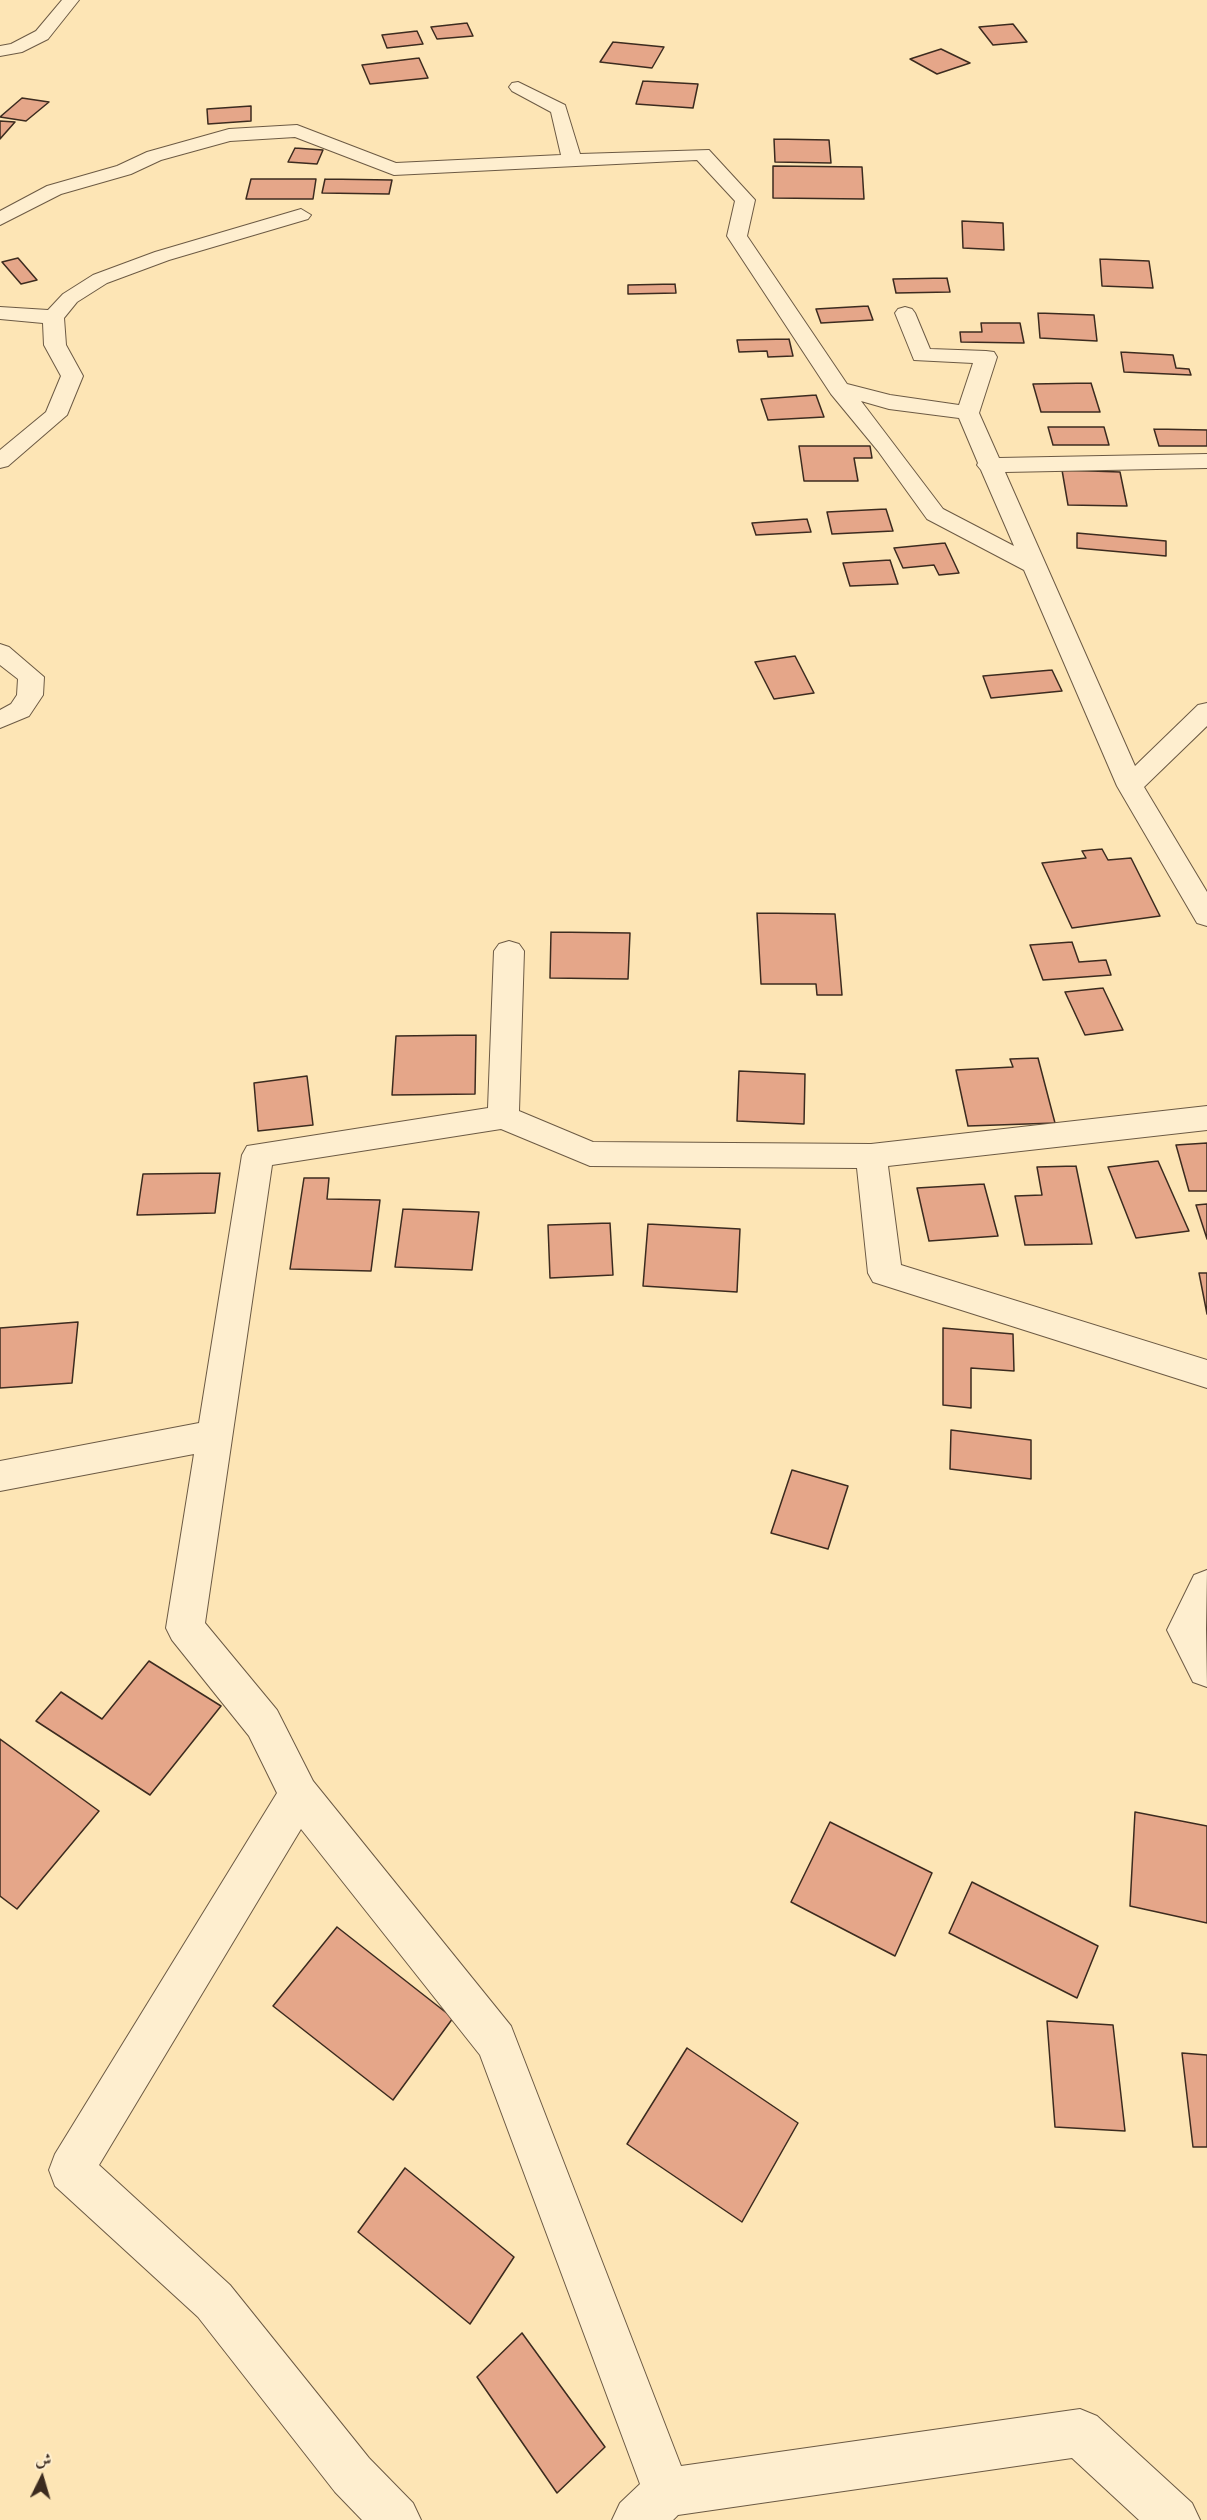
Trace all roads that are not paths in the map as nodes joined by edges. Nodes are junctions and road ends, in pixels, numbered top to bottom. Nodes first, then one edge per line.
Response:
1 (71, 0) edge
2 (0, 51) edge
3 (518, 87) dead end
4 (572, 161) junction
5 (301, 215) dead end
6 (0, 219) edge
7 (0, 313) edge
8 (905, 313) dead end
9 (53, 317) junction
10 (839, 388) junction
11 (968, 412) junction
12 (0, 461) edge
13 (1207, 461) edge
14 (988, 465) junction
15 (1032, 566) junction
16 (0, 652) edge
17 (1207, 711) edge
18 (0, 720) edge
19 (1130, 786) junction
20 (1207, 916) edge
21 (509, 951) dead end
22 (503, 1117) junction
23 (1207, 1118) edge
24 (872, 1156) junction
25 (1207, 1374) edge
26 (215, 1435) junction
27 (0, 1476) edge
28 (1207, 1587) edge
29 (1207, 1669) edge
30 (299, 1796) junction
31 (652, 2506) edge
32 (396, 2520) edge
33 (1176, 2520) edge

1 - 2 street
3 - 4 street
4 - 6 street
4 - 10 street
5 - 9 street
7 - 9 street
8 - 11 street
9 - 12 street
10 - 11 street
10 - 15 street
11 - 14 street
13 - 14 street
14 - 15 street
15 - 19 street
16 - 18 street
17 - 19 street
19 - 20 street
21 - 22 street
22 - 24 street
22 - 26 street
23 - 24 street
24 - 25 street
26 - 27 street
26 - 30 street
28 - 29 street
30 - 31 street
30 - 32 street
31 - 33 street

